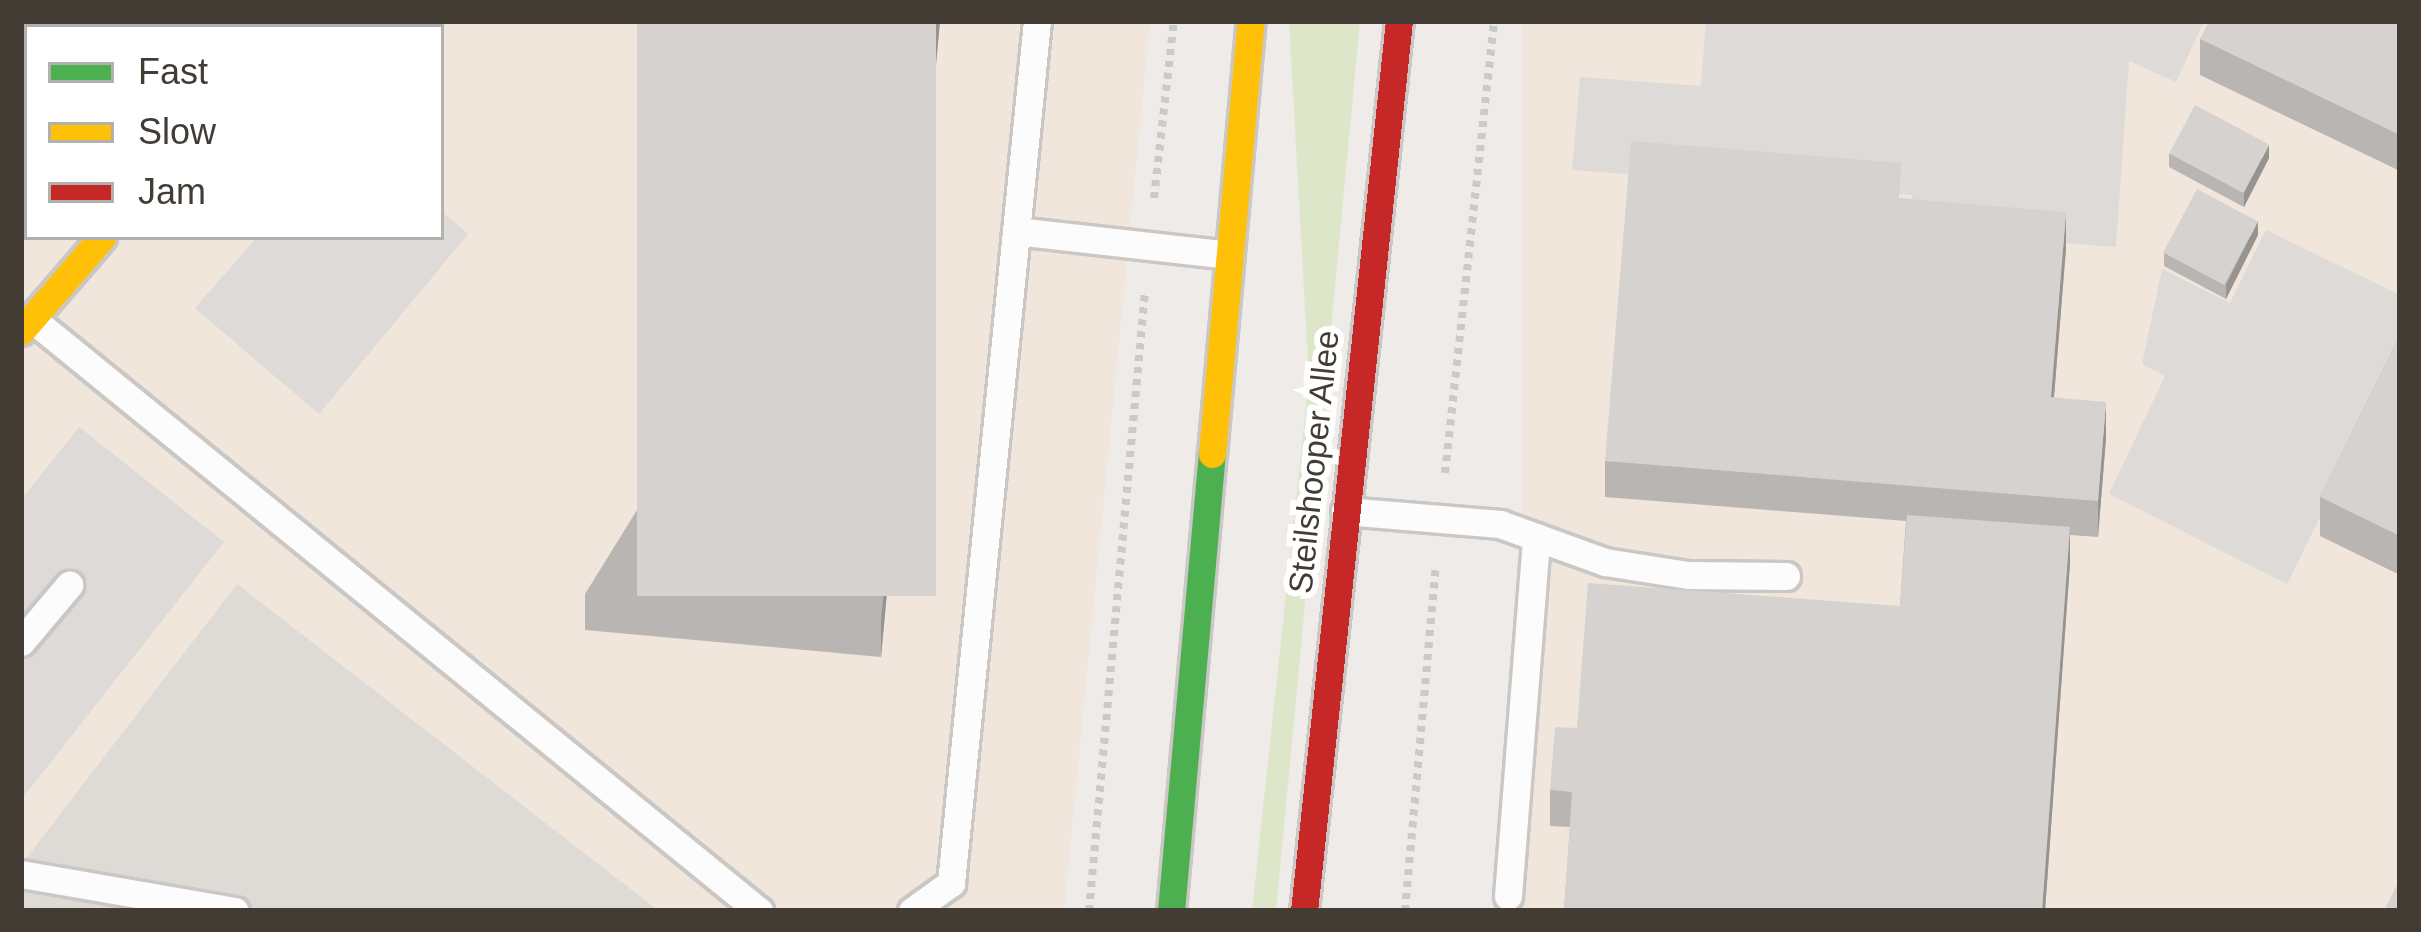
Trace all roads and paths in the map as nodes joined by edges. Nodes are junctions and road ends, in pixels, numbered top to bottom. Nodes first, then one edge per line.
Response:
1 (1037, 21) edge
2 (1174, 21) edge
3 (1251, 21) edge
4 (1399, 21) edge
5 (1016, 231) junction
6 (99, 240) edge
7 (1149, 246) junction
8 (1230, 255) junction
9 (26, 325) edge
10 (1345, 511) junction
11 (1536, 537) junction
12 (1786, 576) dead end
13 (69, 585) dead end
14 (21, 642) edge
15 (21, 874) edge
16 (1508, 896) dead end
17 (235, 911) edge
18 (760, 911) edge
19 (913, 911) edge
20 (1089, 911) edge
21 (1171, 911) edge
22 (1304, 911) edge

1 - 5 lane
2 - 7 path
3 - 8 main road
4 - 10 main road, Steilshooper Allee
5 - 7 lane
5 - 19 lane
6 - 9 main road
7 - 8 lane
7 - 20 path
8 - 21 main road
9 - 18 lane
10 - 11 lane
10 - 22 main road, Steilshooper Allee
11 - 12 lane
11 - 16 lane
13 - 14 lane
15 - 17 lane

